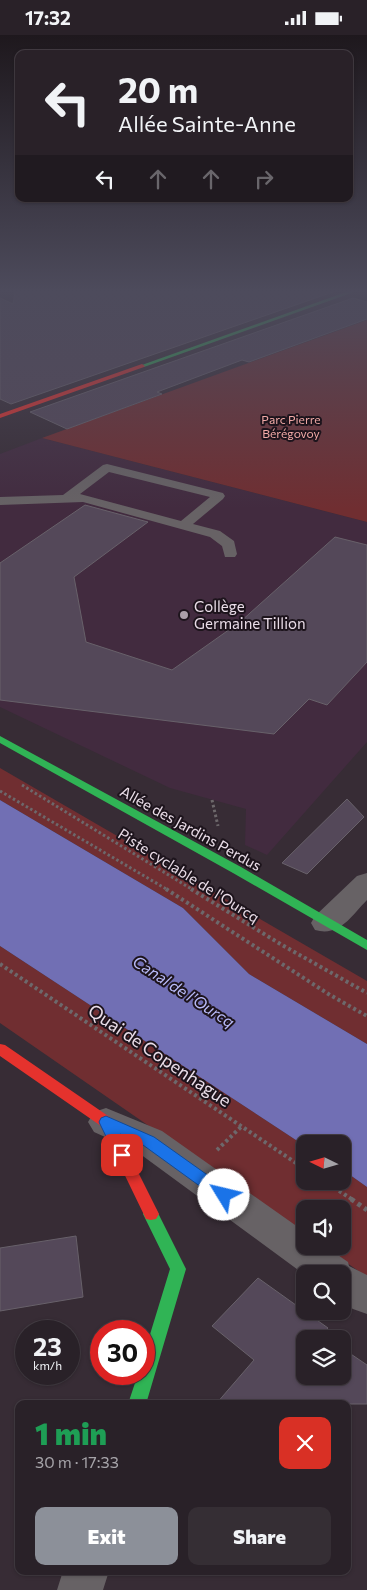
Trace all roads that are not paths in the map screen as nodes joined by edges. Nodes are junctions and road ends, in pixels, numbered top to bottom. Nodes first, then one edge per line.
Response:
1 (146, 365) edge
2 (0, 416) edge
3 (67, 498) junction
4 (0, 501) edge
5 (184, 525) junction
6 (230, 555) dead end
7 (0, 739) edge
8 (367, 883) edge
9 (326, 923) junction
10 (367, 946) edge
11 (0, 1049) edge
12 (106, 1122) junction
13 (321, 1265) edge
14 (351, 1286) edge
15 (367, 1297) edge
16 (138, 1400) edge
17 (85, 1575) edge
18 (80, 1590) edge

1 - 2 street
3 - 4 lane
3 - 5 lane
3 - 5 lane
5 - 6 lane
7 - 9 street, Allée des Jardins Perdus
8 - 9 street
9 - 10 street, Allée des Jardins Perdus
11 - 12 street
12 - 13 street
12 - 16 street
14 - 15 street
17 - 18 street

